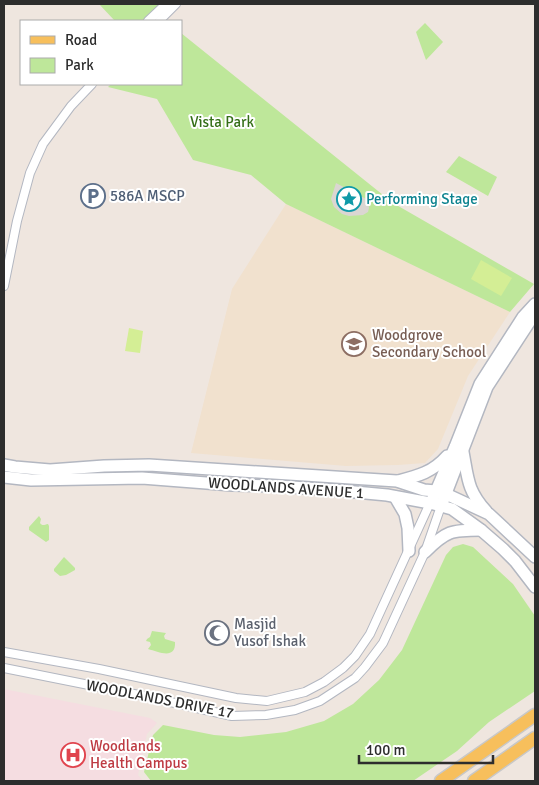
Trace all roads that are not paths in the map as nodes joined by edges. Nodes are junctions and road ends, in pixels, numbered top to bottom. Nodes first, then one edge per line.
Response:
1 (166, 4) edge
2 (176, 4) edge
3 (149, 20) edge
4 (160, 20) edge
5 (91, 85) edge
6 (4, 286) edge
7 (535, 304) edge
8 (535, 316) edge
9 (459, 450) junction
10 (4, 465) edge
11 (245, 471) junction
12 (4, 477) edge
13 (397, 481) junction
14 (278, 486) junction
15 (441, 492) junction
16 (395, 497) junction
17 (436, 505) junction
18 (489, 514) junction
19 (481, 530) junction
20 (409, 551) junction
21 (425, 552) junction
22 (535, 557) edge
23 (535, 587) edge
24 (4, 652) edge
25 (4, 668) edge
26 (535, 715) edge
27 (535, 738) edge
28 (441, 781) edge
29 (474, 781) edge

1 - 3 street
2 - 4 street
5 - 6 street
7 - 9 street
8 - 9 street
9 - 13 street
9 - 15 street
9 - 18 street
10 - 11 street, WOODLANDS AVENUE 1
11 - 13 street, WOODLANDS AVENUE 1
11 - 14 street
12 - 14 street, WOODLANDS AVENUE 1
13 - 15 street, WOODLANDS AVENUE 1
14 - 16 street, WOODLANDS AVENUE 1
15 - 17 street
15 - 18 street, WOODLANDS AVENUE 1
16 - 17 street, WOODLANDS AVENUE 1
16 - 20 street
17 - 19 street, WOODLANDS AVENUE 1
17 - 20 street, WOODLANDS DRIVE 17
17 - 21 street, WOODLANDS DRIVE 17
18 - 22 street, WOODLANDS AVENUE 1
19 - 21 street
19 - 23 street, WOODLANDS AVENUE 1
20 - 24 street, WOODLANDS DRIVE 17
21 - 25 street, WOODLANDS DRIVE 17
26 - 28 main road
27 - 29 main road

